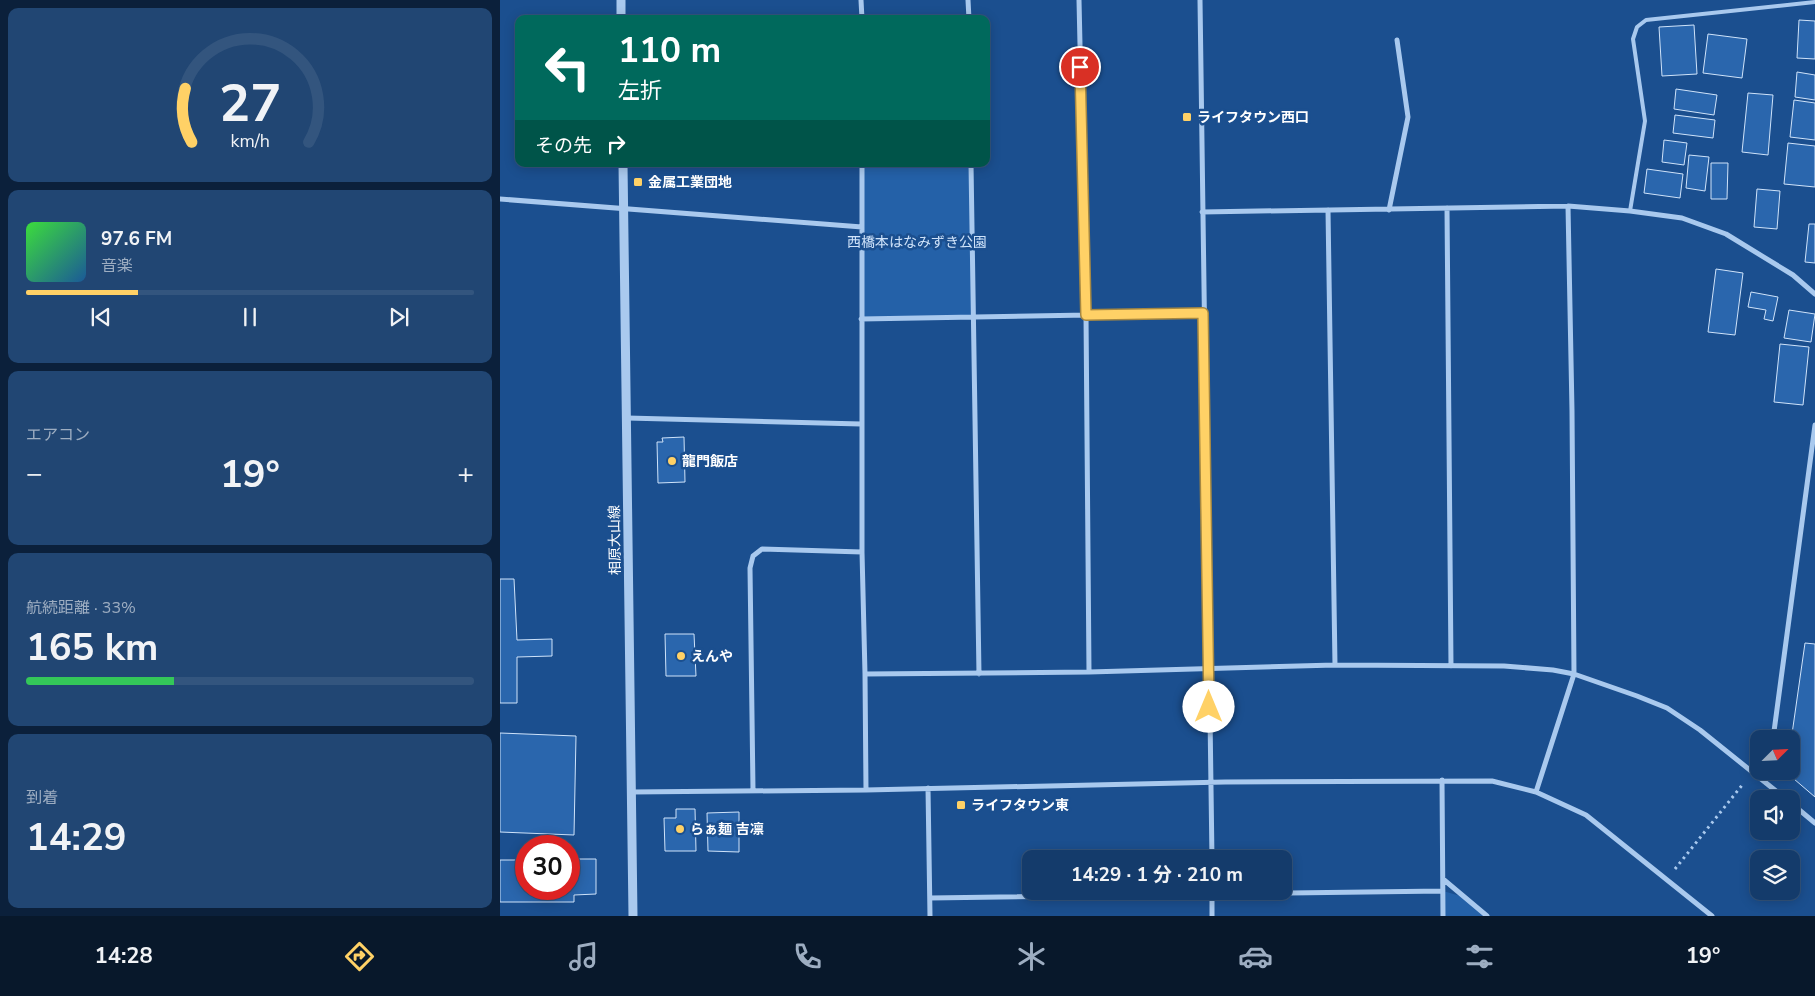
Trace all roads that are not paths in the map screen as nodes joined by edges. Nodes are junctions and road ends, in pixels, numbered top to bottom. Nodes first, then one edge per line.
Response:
1 (621, 0) edge
2 (862, 0) edge
3 (968, 0) edge
4 (1079, 0) edge
5 (1200, 0) edge
6 (1815, 2) edge
7 (621, 15) edge
8 (862, 15) edge
9 (969, 15) edge
10 (1397, 40) dead end
11 (623, 167) edge
12 (862, 167) edge
13 (971, 167) edge
14 (500, 199) edge
15 (1568, 206) junction
16 (623, 208) junction
17 (1447, 208) junction
18 (1328, 210) junction
19 (1389, 210) junction
20 (1630, 210) junction
21 (1202, 212) junction
22 (862, 227) junction
23 (1815, 294) edge
24 (1203, 313) junction
25 (1086, 315) junction
26 (973, 316) junction
27 (861, 319) junction
28 (627, 418) junction
29 (861, 424) junction
30 (1815, 425) edge
31 (862, 552) junction
32 (1335, 666) junction
33 (1451, 666) junction
34 (1209, 669) junction
35 (1090, 672) junction
36 (865, 674) junction
37 (979, 674) junction
38 (1574, 674) junction
39 (1774, 730) edge
40 (1750, 770) edge
41 (1442, 780) junction
42 (1763, 780) edge
43 (1210, 783) junction
44 (928, 788) junction
45 (753, 790) junction
46 (866, 790) junction
47 (1775, 790) edge
48 (632, 792) junction
49 (1536, 792) junction
50 (1800, 810) edge
51 (1815, 823) edge
52 (1212, 850) edge
53 (1443, 879) junction
54 (1443, 891) junction
55 (1292, 892) edge
56 (1022, 896) edge
57 (930, 898) junction
58 (1212, 900) edge
59 (633, 916) edge
60 (930, 916) edge
61 (1212, 916) edge
62 (1444, 916) edge
63 (1487, 916) edge
64 (1712, 916) edge

1 - 7 street
2 - 8 street
3 - 9 street
4 - 25 street
5 - 21 street
6 - 20 lane
10 - 19 street
11 - 16 street, 相原大山線
12 - 22 street
13 - 26 street
14 - 16 street
15 - 17 street
15 - 20 street
15 - 38 street
16 - 22 street
16 - 28 street, 相原大山線
17 - 19 street
17 - 33 street
18 - 19 street
18 - 21 street
18 - 32 street
20 - 23 street
21 - 24 street
22 - 27 street
24 - 25 street
24 - 34 street
25 - 26 street
25 - 35 street
26 - 27 street
26 - 37 street
27 - 29 street
28 - 29 street
28 - 48 street, 相原大山線
29 - 31 street
30 - 39 street
31 - 36 street
31 - 45 street
32 - 33 street
32 - 34 street
33 - 38 street
34 - 35 street
34 - 43 street
35 - 37 street
36 - 37 street
36 - 46 street
38 - 40 street
38 - 49 street
41 - 43 street
41 - 49 street
41 - 53 street
42 - 47 street
43 - 44 street
43 - 52 street
44 - 46 street
44 - 57 street
45 - 46 street
45 - 48 street
48 - 59 street, 相原大山線
49 - 64 street
50 - 51 street
53 - 54 street
53 - 63 street
54 - 55 street
54 - 62 street
56 - 57 street
57 - 60 street
58 - 61 street

